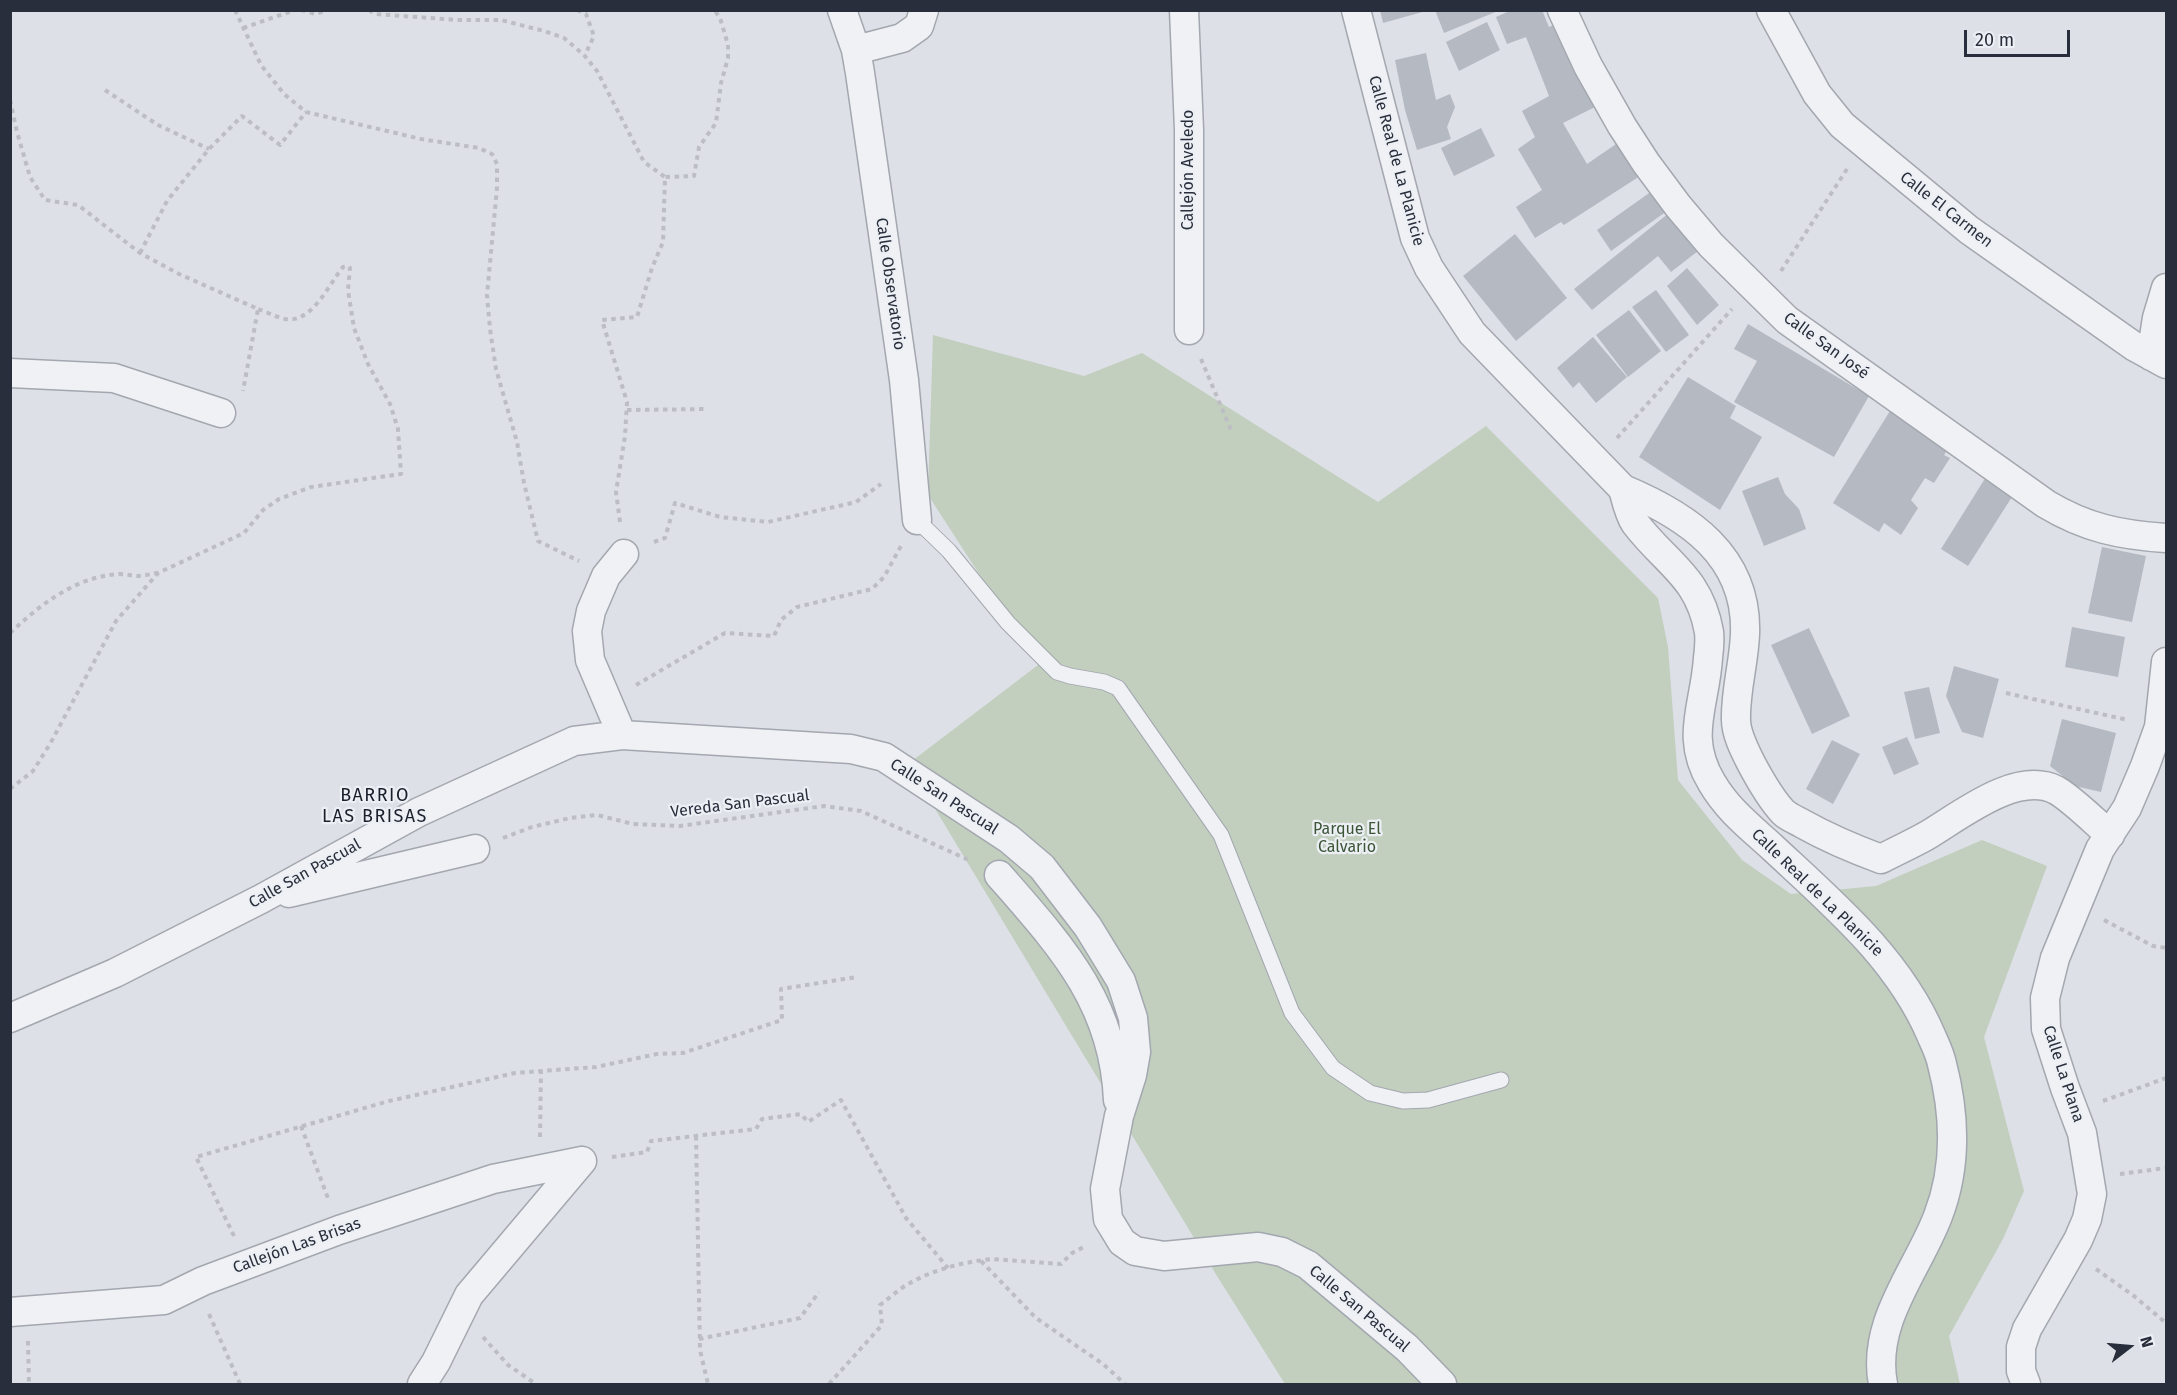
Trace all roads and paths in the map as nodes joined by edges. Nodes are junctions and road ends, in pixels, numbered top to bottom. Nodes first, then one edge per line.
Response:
1 (235, 10) edge
2 (295, 10) edge
3 (301, 10) edge
4 (327, 10) edge
5 (369, 10) edge
6 (418, 10) edge
7 (577, 10) edge
8 (715, 10) edge
9 (842, 10) edge
10 (924, 10) edge
11 (1184, 10) edge
12 (1356, 10) edge
13 (1562, 10) edge
14 (1771, 10) edge
15 (424, 18) junction
16 (243, 28) junction
17 (856, 50) junction
18 (584, 55) junction
19 (105, 90) dead end
20 (10, 100) edge
21 (306, 112) junction
22 (1864, 143) junction
23 (209, 149) junction
24 (665, 177) junction
25 (140, 253) junction
26 (2166, 288) edge
27 (1764, 297) junction
28 (1734, 307) dead end
29 (258, 309) junction
30 (1189, 330) joint
31 (2158, 360) edge
32 (10, 373) edge
33 (707, 409) dead end
34 (627, 410) junction
35 (221, 413) joint
36 (1231, 430) dead end
37 (1614, 440) dead end
38 (911, 463) junction
39 (1623, 489) junction
40 (916, 520) junction
41 (2166, 538) edge
42 (624, 554) junction
43 (158, 573) junction
44 (606, 576) junction
45 (10, 633) edge
46 (2166, 662) edge
47 (2006, 693) dead end
48 (607, 702) junction
49 (2162, 728) edge
50 (622, 735) junction
51 (10, 789) edge
52 (2110, 835) junction
53 (475, 849) joint
54 (999, 875) joint
55 (261, 899) junction
56 (2077, 905) junction
57 (2166, 948) edge
58 (857, 976) dead end
59 (10, 1018) edge
60 (541, 1071) junction
61 (2166, 1078) edge
62 (1501, 1080) dead end
63 (2074, 1113) junction
64 (1119, 1116) junction
65 (301, 1126) junction
66 (696, 1136) junction
67 (582, 1161) junction
68 (2166, 1168) edge
69 (540, 1170) junction
70 (2090, 1177) junction
71 (339, 1230) junction
72 (1115, 1230) junction
73 (2071, 1252) junction
74 (981, 1261) junction
75 (247, 1264) junction
76 (948, 1268) junction
77 (196, 1284) junction
78 (819, 1292) dead end
79 (19, 1311) edge
80 (461, 1312) junction
81 (2166, 1323) edge
82 (699, 1339) junction
83 (29, 1384) edge
84 (240, 1384) edge
85 (422, 1384) edge
86 (536, 1384) edge
87 (708, 1384) edge
88 (829, 1384) edge
89 (1125, 1384) edge
90 (1442, 1384) edge
91 (1883, 1384) edge
92 (2026, 1384) edge

1 - 16 path
2 - 16 path
3 - 4 path
5 - 15 path
6 - 15 path
7 - 18 path
8 - 24 path
9 - 17 street, Calle Observatorio
10 - 17 street
11 - 30 street, Callejón Aveledo
12 - 39 street, Calle Real de La Planicie
13 - 27 street, Calle San José
14 - 22 street, Calle El Carmen
15 - 18 path
16 - 21 path
17 - 38 street, Calle Observatorio
18 - 24 path
19 - 23 path
20 - 25 path
21 - 23 path
21 - 44 path
22 - 27 path
22 - 31 street, Calle El Carmen
23 - 25 path
24 - 34 path
25 - 29 path
26 - 31 street
27 - 41 street, Calle San José
28 - 37 path
29 - 35 path
29 - 43 path
30 - 36 path
32 - 35 street
33 - 34 path
34 - 42 path
38 - 40 street, Calle Observatorio
38 - 42 path
39 - 52 street, Calle Real de La Planicie
39 - 91 street, Calle Real de La Planicie
40 - 48 path
40 - 62 lane
42 - 44 street
43 - 45 path
43 - 51 path
44 - 48 street
46 - 49 street, Calle La Plana
47 - 49 path
48 - 50 street
49 - 52 street, Calle La Plana
50 - 55 street, Calle San Pascual
50 - 64 street, Calle San Pascual
52 - 56 street, Calle La Plana
53 - 54 path, Vereda San Pascual
53 - 55 street
54 - 64 street
55 - 59 street, Calle San Pascual
56 - 57 path
56 - 63 street, Calle La Plana
58 - 60 path
60 - 65 path
60 - 69 path
61 - 63 path
63 - 70 street, Calle La Plana
64 - 72 street, Calle San Pascual
65 - 71 path
65 - 75 path
66 - 67 path
66 - 76 path
66 - 82 path
67 - 69 street, Callejón Las Brisas
67 - 80 street
68 - 70 path
69 - 71 street, Callejón Las Brisas
70 - 73 street, Calle La Plana
71 - 75 street, Callejón Las Brisas
72 - 74 path
72 - 90 street, Calle San Pascual
73 - 81 path
73 - 92 street, Calle La Plana
74 - 76 path
74 - 89 path
75 - 77 street, Callejón Las Brisas
76 - 88 path
77 - 79 street, Callejón Las Brisas
77 - 84 path
78 - 82 path
79 - 83 path
80 - 85 street
80 - 86 path
82 - 87 path

